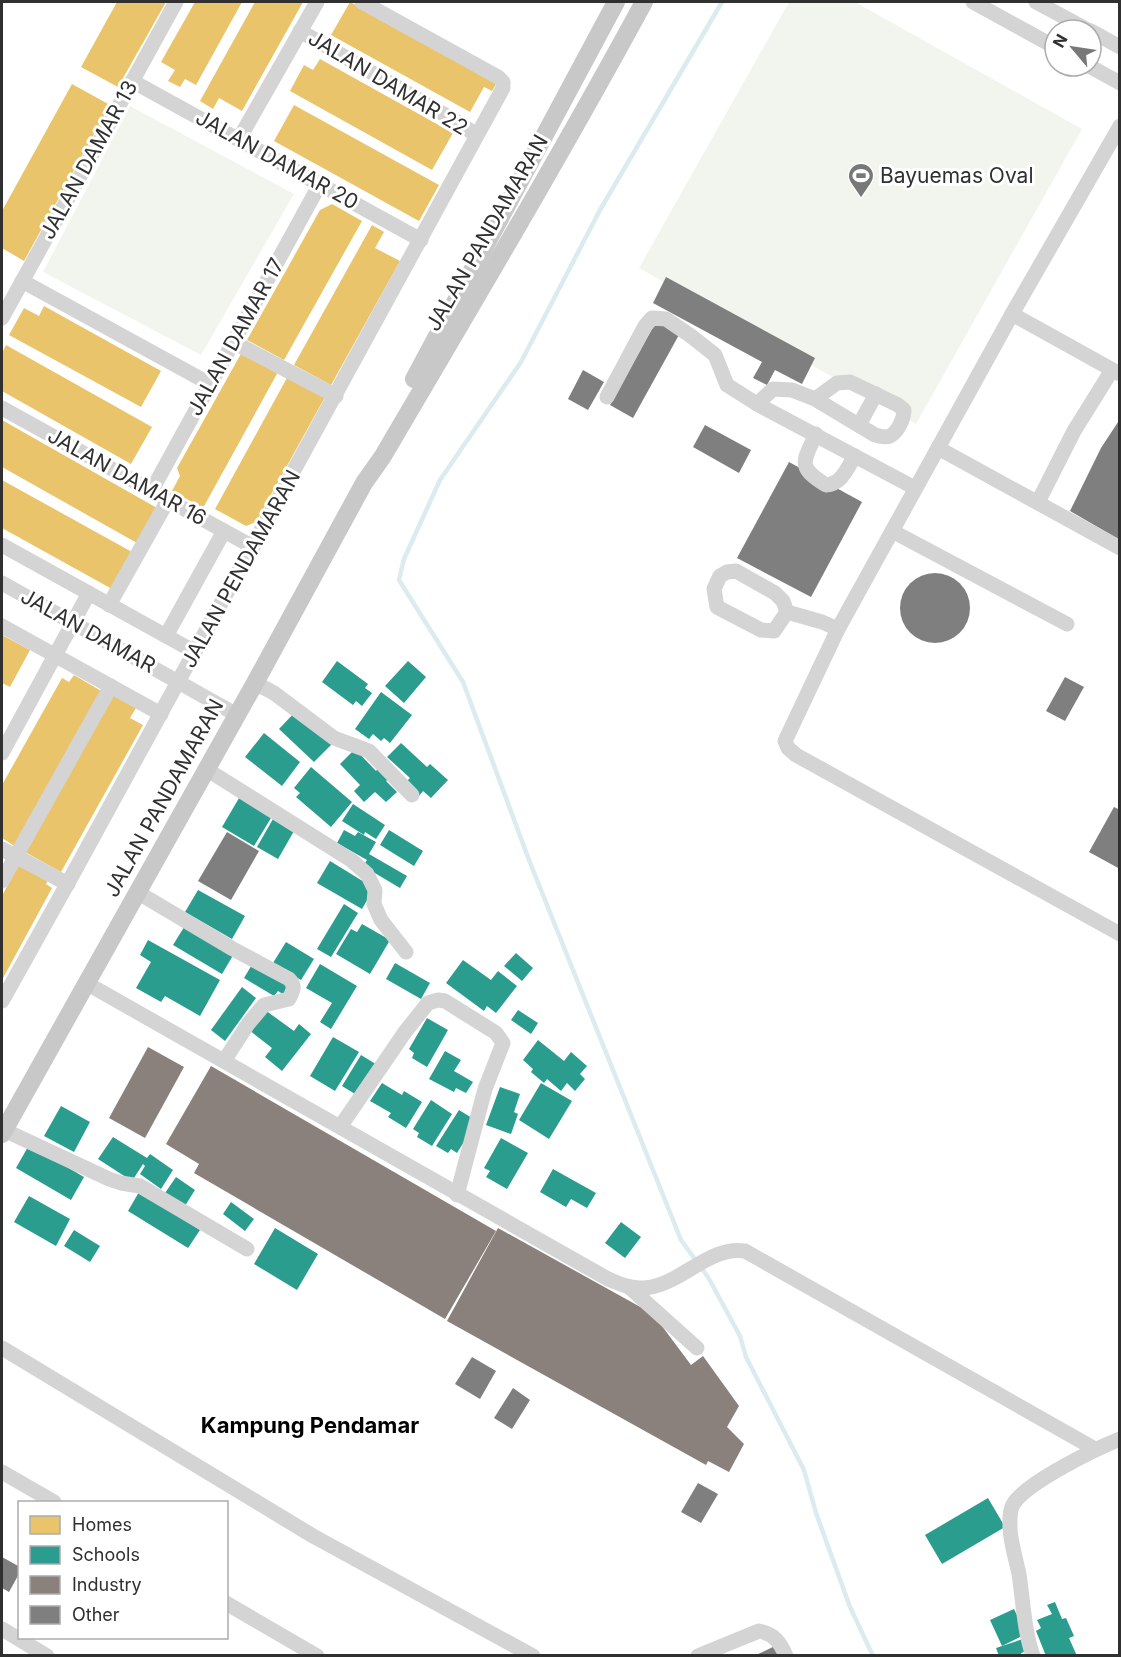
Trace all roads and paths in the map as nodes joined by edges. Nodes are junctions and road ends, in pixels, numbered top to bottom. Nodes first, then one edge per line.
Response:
1 (176, 2) edge
2 (317, 2) edge
3 (362, 2) edge
4 (616, 2) edge
5 (644, 2) edge
6 (973, 2) edge
7 (1036, 2) edge
8 (1066, 18) edge
9 (300, 31) junction
10 (1103, 38) edge
11 (1043, 40) edge
12 (1119, 47) edge
13 (1103, 74) edge
14 (132, 81) junction
15 (1119, 83) edge
16 (1119, 126) edge
17 (476, 135) junction
18 (239, 139) junction
19 (320, 184) junction
20 (421, 240) junction
21 (22, 281) junction
22 (1012, 314) junction
23 (2, 318) edge
24 (233, 342) junction
25 (1116, 372) edge
26 (210, 384) junction
27 (876, 394) junction
28 (336, 396) junction
29 (607, 397) dead end
30 (814, 399) junction
31 (757, 404) junction
32 (2, 408) edge
33 (859, 425) junction
34 (816, 434) junction
35 (938, 448) junction
36 (855, 456) junction
37 (364, 483) junction
38 (915, 489) junction
39 (152, 490) junction
40 (168, 500) junction
41 (1038, 502) junction
42 (224, 531) junction
43 (892, 531) junction
44 (2, 545) edge
45 (253, 547) junction
46 (1119, 548) edge
47 (2, 583) edge
48 (89, 593) junction
49 (109, 605) junction
50 (787, 612) junction
51 (73, 623) junction
52 (1067, 624) dead end
53 (2, 626) edge
54 (838, 629) junction
55 (166, 636) junction
56 (195, 652) junction
57 (55, 656) junction
58 (179, 682) junction
59 (255, 683) junction
60 (111, 686) junction
61 (161, 714) junction
62 (237, 715) junction
63 (2, 753) edge
64 (206, 769) junction
65 (412, 795) dead end
66 (2, 849) edge
67 (15, 856) junction
68 (2, 881) edge
69 (68, 884) junction
70 (137, 892) junction
71 (1119, 934) edge
72 (406, 952) dead end
73 (86, 983) junction
74 (2, 1001) edge
75 (224, 1061) junction
76 (340, 1127) junction
77 (3, 1132) edge
78 (457, 1195) junction
79 (247, 1249) dead end
80 (629, 1287) junction
81 (2, 1348) edge
82 (697, 1348) dead end
83 (1119, 1439) edge
84 (1095, 1449) junction
85 (2, 1472) edge
86 (51, 1501) edge
87 (228, 1604) edge
88 (2, 1629) edge
89 (18, 1639) edge
90 (18, 1639) edge
91 (46, 1656) edge
92 (317, 1656) edge
93 (533, 1656) edge
94 (698, 1656) edge
95 (786, 1656) edge
96 (1032, 1656) edge

1 - 14 street, JALAN DAMAR 13
2 - 9 street
3 - 17 street, JALAN PENDAMARAN
4 - 37 main road, JALAN PANDAMARAN
5 - 37 main road, JALAN PANDAMARAN
6 - 11 street
7 - 8 street
9 - 17 street, JALAN DAMAR 22
9 - 18 street
10 - 12 street
13 - 15 street
14 - 18 street, JALAN DAMAR 20
14 - 21 street, JALAN DAMAR 13
16 - 22 street
17 - 20 street, JALAN PENDAMARAN
18 - 19 street, JALAN DAMAR 20
19 - 20 street, JALAN DAMAR 20
19 - 24 street, JALAN DAMAR 17
20 - 28 street, JALAN PENDAMARAN
21 - 23 street, JALAN DAMAR 13
21 - 26 street
22 - 25 street
22 - 35 street
24 - 26 street, JALAN DAMAR 17
24 - 28 street
25 - 41 street
26 - 39 street, JALAN DAMAR 17
27 - 30 street
27 - 33 street
27 - 33 street
28 - 45 street, JALAN PENDAMARAN
29 - 31 street
30 - 31 street
30 - 33 street
31 - 34 street
32 - 39 street, JALAN DAMAR 16
34 - 36 street
34 - 36 street
35 - 38 street
35 - 41 street
36 - 38 street
37 - 59 main road, JALAN PANDAMARAN
38 - 43 street
39 - 40 street, JALAN DAMAR 16
40 - 42 street, JALAN DAMAR 16
40 - 49 street
41 - 46 street
42 - 45 street, JALAN DAMAR 16
42 - 55 street
43 - 52 street
43 - 54 street
44 - 48 street, JALAN DAMAR
45 - 56 street, JALAN PENDAMARAN
47 - 51 street, JALAN DAMAR
48 - 49 street, JALAN DAMAR
48 - 51 street
49 - 55 street, JALAN DAMAR
50 - 50 street
50 - 54 street
51 - 57 street
51 - 58 street, JALAN DAMAR
53 - 57 street, JALAN DAMAR
54 - 71 street
55 - 56 street, JALAN DAMAR
56 - 58 street, JALAN PENDAMARAN
57 - 60 street, JALAN DAMAR
57 - 63 street
58 - 61 street, JALAN PENDAMARAN
58 - 62 street, JALAN DAMAR
59 - 62 main road, JALAN PANDAMARAN
59 - 65 street
60 - 61 street, JALAN DAMAR
60 - 67 street
61 - 69 street, JALAN PENDAMARAN
62 - 64 main road, JALAN PANDAMARAN
64 - 70 main road, JALAN PANDAMARAN
64 - 72 street
66 - 67 street
67 - 68 street
67 - 69 street
69 - 74 street, JALAN PENDAMARAN
70 - 73 main road, JALAN PANDAMARAN
70 - 75 street
73 - 75 street
73 - 77 main road, JALAN PANDAMARAN
75 - 76 street
76 - 78 street
76 - 78 street
77 - 79 street
78 - 80 street
80 - 82 street
80 - 84 street
81 - 93 street
83 - 84 street
84 - 96 street
85 - 86 street
87 - 92 street
88 - 89 street
90 - 91 street
94 - 95 street

